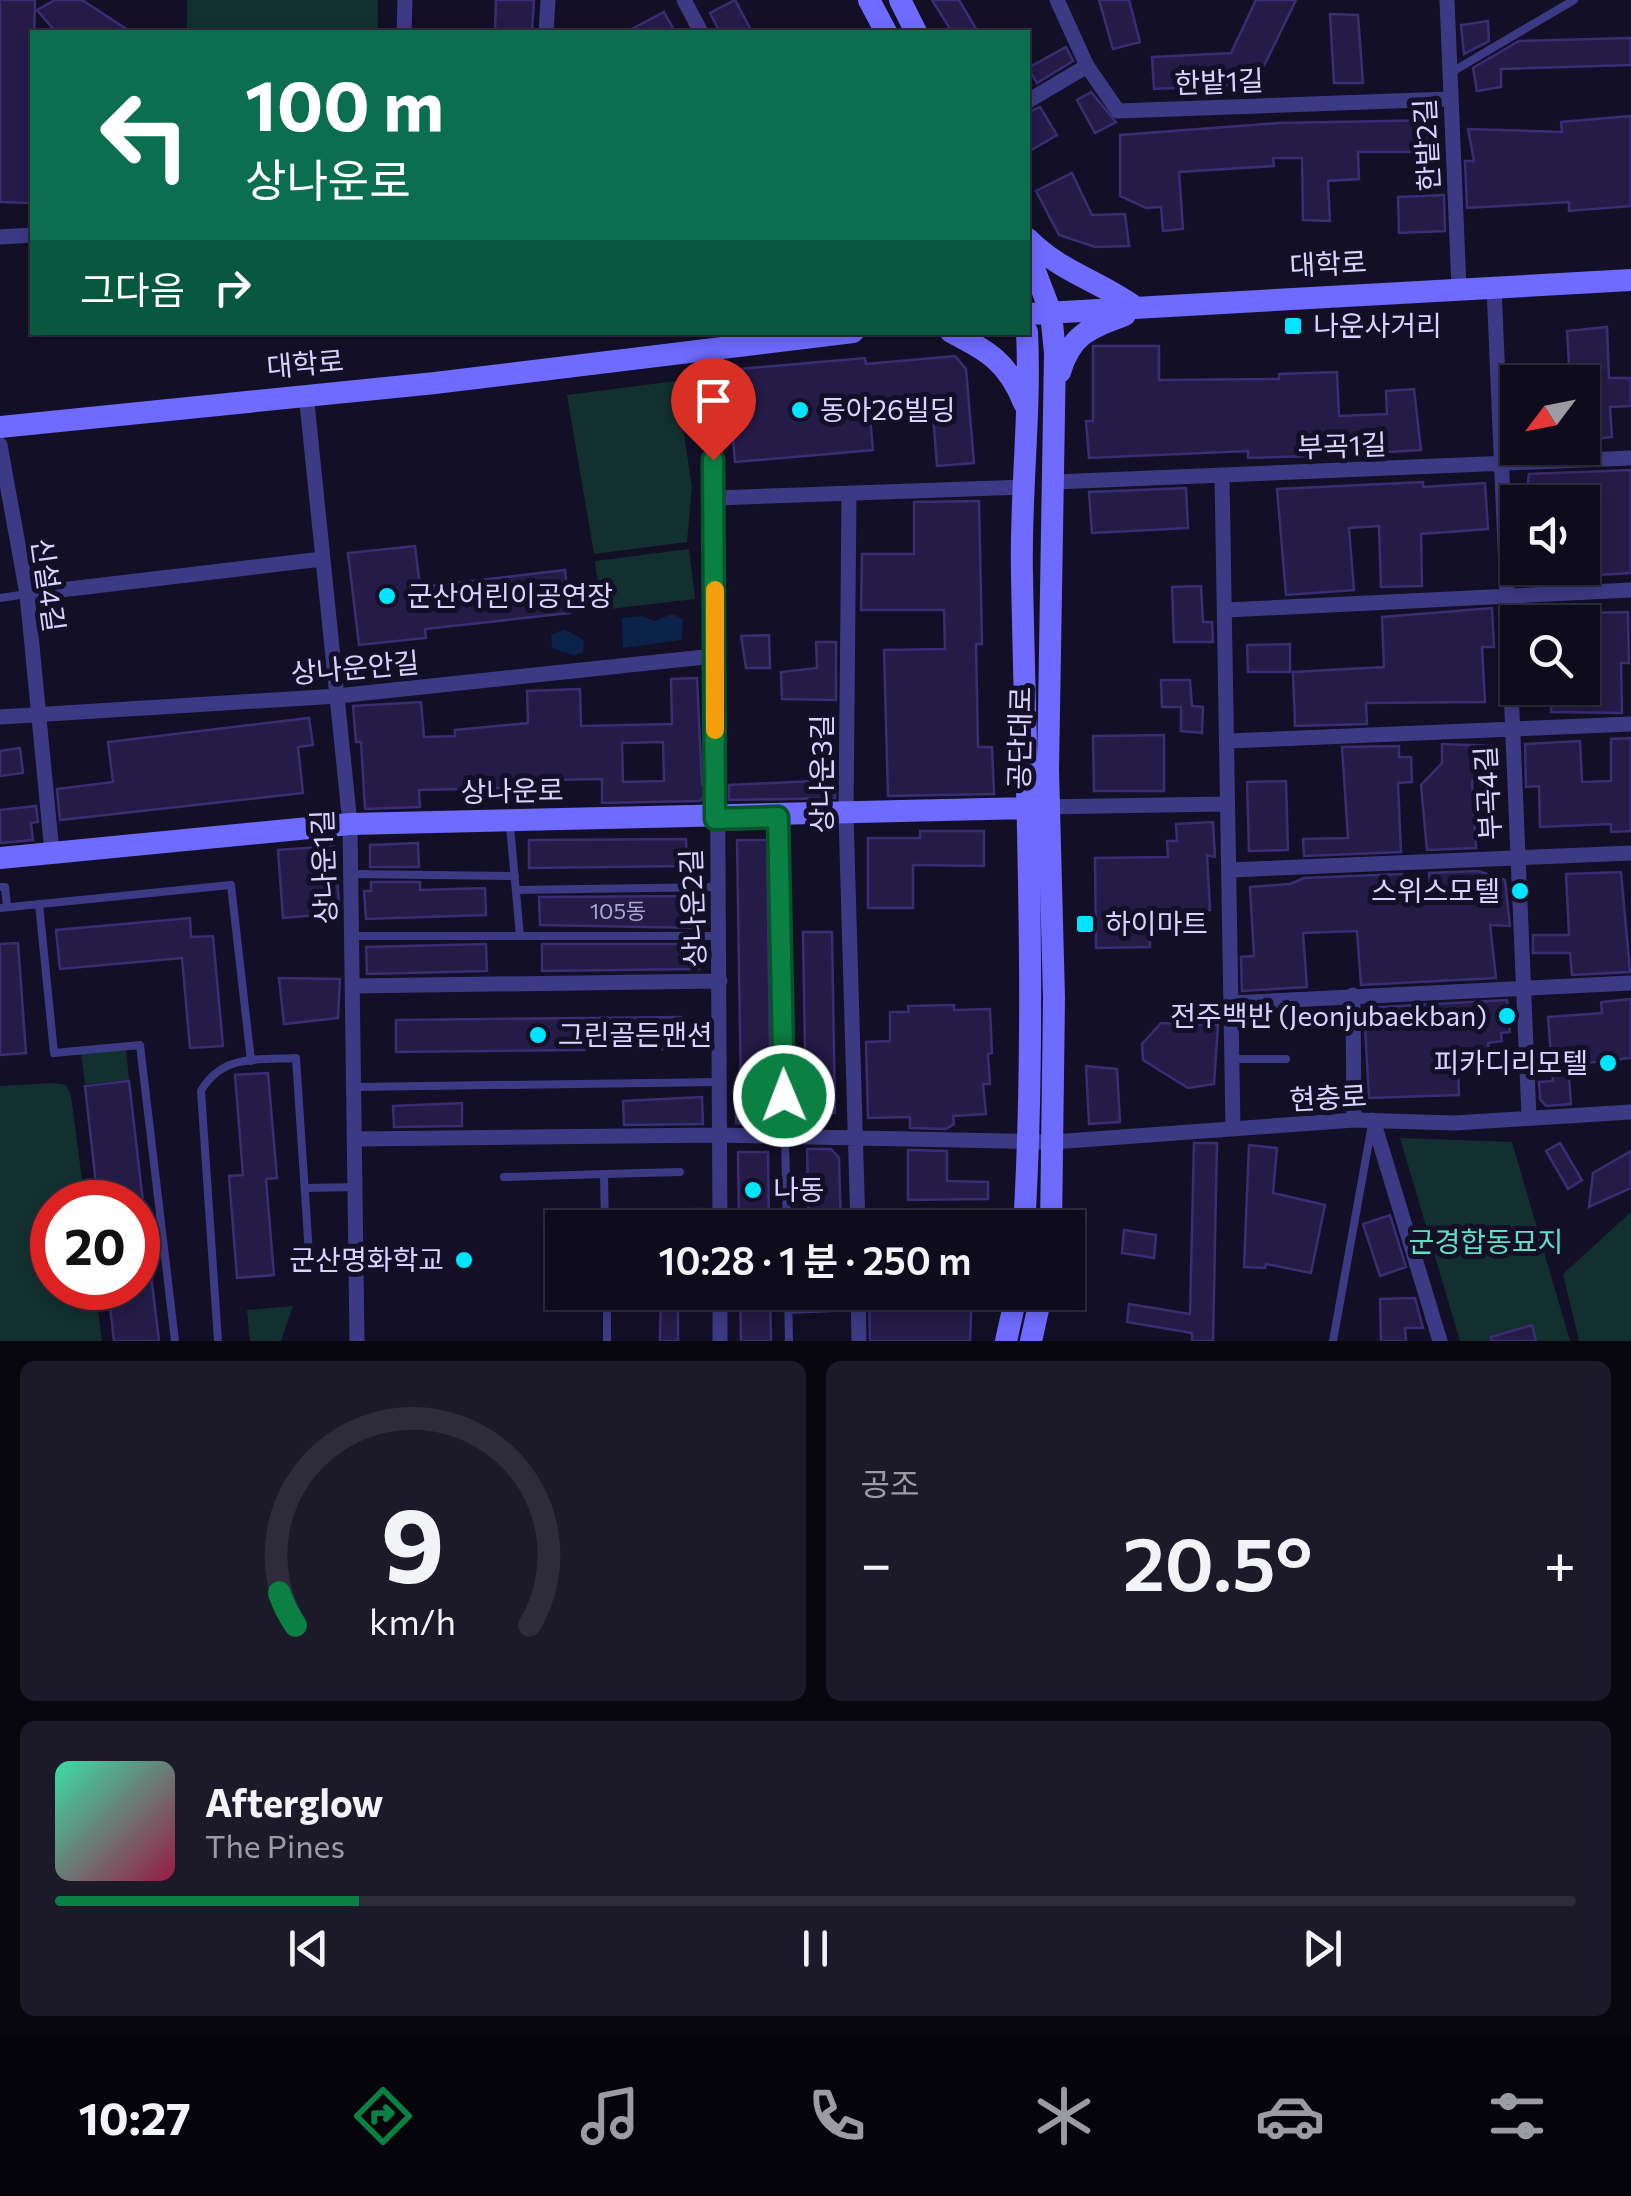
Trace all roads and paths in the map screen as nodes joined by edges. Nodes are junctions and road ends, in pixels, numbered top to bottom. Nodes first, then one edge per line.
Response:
1 (405, 0) edge
2 (548, 0) edge
3 (684, 0) edge
4 (869, 0) edge
5 (900, 0) edge
6 (1058, 0) edge
7 (1447, 0) edge
8 (1574, 0) edge
9 (404, 30) edge
10 (546, 30) edge
11 (700, 30) edge
12 (885, 30) edge
13 (915, 30) edge
14 (1087, 66) junction
15 (1450, 73) junction
16 (1449, 99) junction
17 (1030, 100) edge
18 (30, 235) edge
19 (0, 237) edge
20 (1030, 241) edge
21 (1030, 264) edge
22 (1631, 280) edge
23 (1494, 286) junction
24 (1458, 288) junction
25 (1142, 306) junction
26 (1039, 314) edge
27 (825, 335) edge
28 (957, 335) edge
29 (1027, 335) edge
30 (704, 348) junction
31 (1054, 390) junction
32 (306, 393) junction
33 (1028, 412) junction
34 (0, 427) edge
35 (0, 446) edge
36 (1631, 458) edge
37 (1600, 459) edge
38 (1500, 464) joint
39 (1500, 465) edge
40 (1222, 476) junction
41 (1054, 482) junction
42 (1023, 487) junction
43 (848, 494) junction
44 (716, 498) junction
45 (322, 558) junction
46 (1631, 590) edge
47 (27, 594) junction
48 (0, 598) edge
49 (1507, 598) junction
50 (1227, 610) junction
51 (714, 656) junction
52 (337, 696) junction
53 (38, 714) junction
54 (0, 717) edge
55 (1631, 724) edge
56 (1510, 731) junction
57 (1228, 741) junction
58 (1226, 804) junction
59 (1037, 808) junction
60 (846, 814) junction
61 (778, 817) junction
62 (715, 819) junction
63 (510, 822) junction
64 (350, 824) junction
65 (52, 852) junction
66 (1631, 853) edge
67 (0, 858) edge
68 (1516, 860) junction
69 (1230, 870) junction
70 (351, 874) junction
71 (514, 876) junction
72 (717, 886) junction
73 (0, 888) edge
74 (516, 890) junction
75 (39, 904) junction
76 (4, 907) edge
77 (352, 936) junction
78 (520, 936) junction
79 (718, 936) junction
80 (720, 980) junction
81 (1631, 982) edge
82 (352, 986) junction
83 (1521, 987) junction
84 (1353, 995) junction
85 (1231, 1003) junction
86 (1232, 1059) junction
87 (1286, 1059) dead end
88 (250, 1061) junction
89 (720, 1082) junction
90 (355, 1086) junction
91 (1631, 1112) edge
92 (1529, 1117) junction
93 (1354, 1120) junction
94 (1373, 1120) junction
95 (1233, 1130) junction
96 (719, 1135) junction
97 (785, 1136) junction
98 (856, 1138) junction
99 (356, 1139) junction
100 (1027, 1141) junction
101 (1053, 1142) junction
102 (680, 1172) dead end
103 (604, 1174) junction
104 (504, 1176) dead end
105 (356, 1187) junction
106 (305, 1188) junction
107 (605, 1210) edge
108 (720, 1210) edge
109 (787, 1210) edge
110 (858, 1210) edge
111 (1025, 1210) edge
112 (1051, 1210) edge
113 (310, 1269) dead end
114 (607, 1310) edge
115 (720, 1310) edge
116 (788, 1310) edge
117 (859, 1310) edge
118 (1014, 1310) edge
119 (1038, 1310) edge
120 (175, 1341) edge
121 (218, 1341) edge
122 (357, 1341) edge
123 (608, 1341) edge
124 (720, 1341) edge
125 (789, 1341) edge
126 (859, 1341) edge
127 (1006, 1341) edge
128 (1031, 1341) edge
129 (1333, 1341) edge
130 (1440, 1341) edge

1 - 9 street
2 - 10 street
3 - 11 street
4 - 12 street
5 - 13 street
6 - 14 street, 한밭1길
7 - 15 street, 한밭2길
8 - 15 lane
14 - 16 street, 한밭1길
14 - 17 street
15 - 16 street, 한밭2길
16 - 24 street, 한밭2길
18 - 19 street
20 - 25 street
21 - 26 street, 공단대로
22 - 23 street, 대학로
23 - 24 street, 대학로
23 - 38 street, 부곡4길
24 - 25 street, 대학로
25 - 26 street, 대학로
25 - 31 street
26 - 31 street, 공단대로
27 - 30 street, 대학로
28 - 33 street
29 - 33 street, 공단대로
30 - 32 street, 대학로
30 - 44 street, 상나운2길
31 - 41 street, 공단대로
32 - 34 street, 대학로
32 - 45 street, 상나운1길
33 - 42 street, 공단대로
35 - 47 street, 신설4길
36 - 37 street, 부곡1길
38 - 40 street, 부곡1길
39 - 49 street, 부곡4길
40 - 41 street, 부곡1길
40 - 50 street
41 - 59 street, 공단대로
42 - 43 street
42 - 59 street, 공단대로
43 - 44 street
43 - 60 street, 상나운3길
44 - 51 street, 상나운2길
45 - 47 street
45 - 52 street, 상나운1길
46 - 49 street
47 - 48 lane
47 - 53 street, 신설4길
49 - 50 street
49 - 56 street, 부곡4길
50 - 57 street
51 - 52 street, 상나운안길
51 - 62 street, 상나운2길
52 - 53 street, 상나운안길
52 - 64 street, 상나운1길
53 - 54 street, 상나운안길
53 - 65 street, 신설4길
55 - 56 street
56 - 57 street
56 - 68 street, 부곡4길
57 - 58 street
58 - 59 street
58 - 69 street
59 - 60 street, 상나운로
59 - 100 street, 공단대로
59 - 101 street, 공단대로
60 - 61 street, 상나운로
60 - 98 street, 상나운3길
61 - 62 street, 상나운로
61 - 97 lane
62 - 63 street, 상나운로
62 - 72 street, 상나운2길
63 - 64 street, 상나운로
63 - 71 lane
64 - 65 street, 상나운로
64 - 70 street, 상나운1길
65 - 67 street, 상나운로
66 - 68 street
68 - 69 street
68 - 83 street, 부곡4길
69 - 85 street
70 - 71 lane
70 - 77 street, 상나운1길
71 - 74 lane
72 - 74 lane
72 - 79 street, 상나운2길
73 - 76 lane
74 - 78 lane
75 - 76 lane
75 - 88 lane
75 - 120 lane
77 - 78 lane
77 - 82 street, 상나운1길
78 - 79 lane
79 - 80 street, 상나운2길
80 - 82 street
80 - 89 street, 상나운2길
81 - 83 street
82 - 90 street, 상나운1길
83 - 84 street
83 - 92 street, 부곡4길
84 - 85 street
84 - 93 street
85 - 86 street
86 - 87 lane
86 - 95 street
88 - 106 lane
88 - 121 lane
89 - 90 lane
89 - 96 street, 상나운2길
90 - 99 street, 상나운1길
91 - 92 street, 현충로
92 - 94 street, 현충로
93 - 94 street, 현충로
93 - 95 street, 현충로
94 - 129 lane
94 - 130 street
95 - 101 street, 현충로
96 - 97 street, 현충로
96 - 99 street, 현충로
96 - 108 street, 상나운2길
97 - 98 street, 현충로
97 - 109 lane
98 - 100 street, 현충로
98 - 110 street, 상나운3길
99 - 105 street, 상나운1길
100 - 101 street, 현충로
100 - 111 street, 공단대로
101 - 112 street, 공단대로
102 - 103 lane
103 - 104 lane
103 - 107 lane
105 - 106 lane
105 - 122 street, 상나운1길
106 - 113 lane
114 - 123 lane
115 - 124 street
116 - 125 lane
117 - 126 street
118 - 127 street
119 - 128 street

